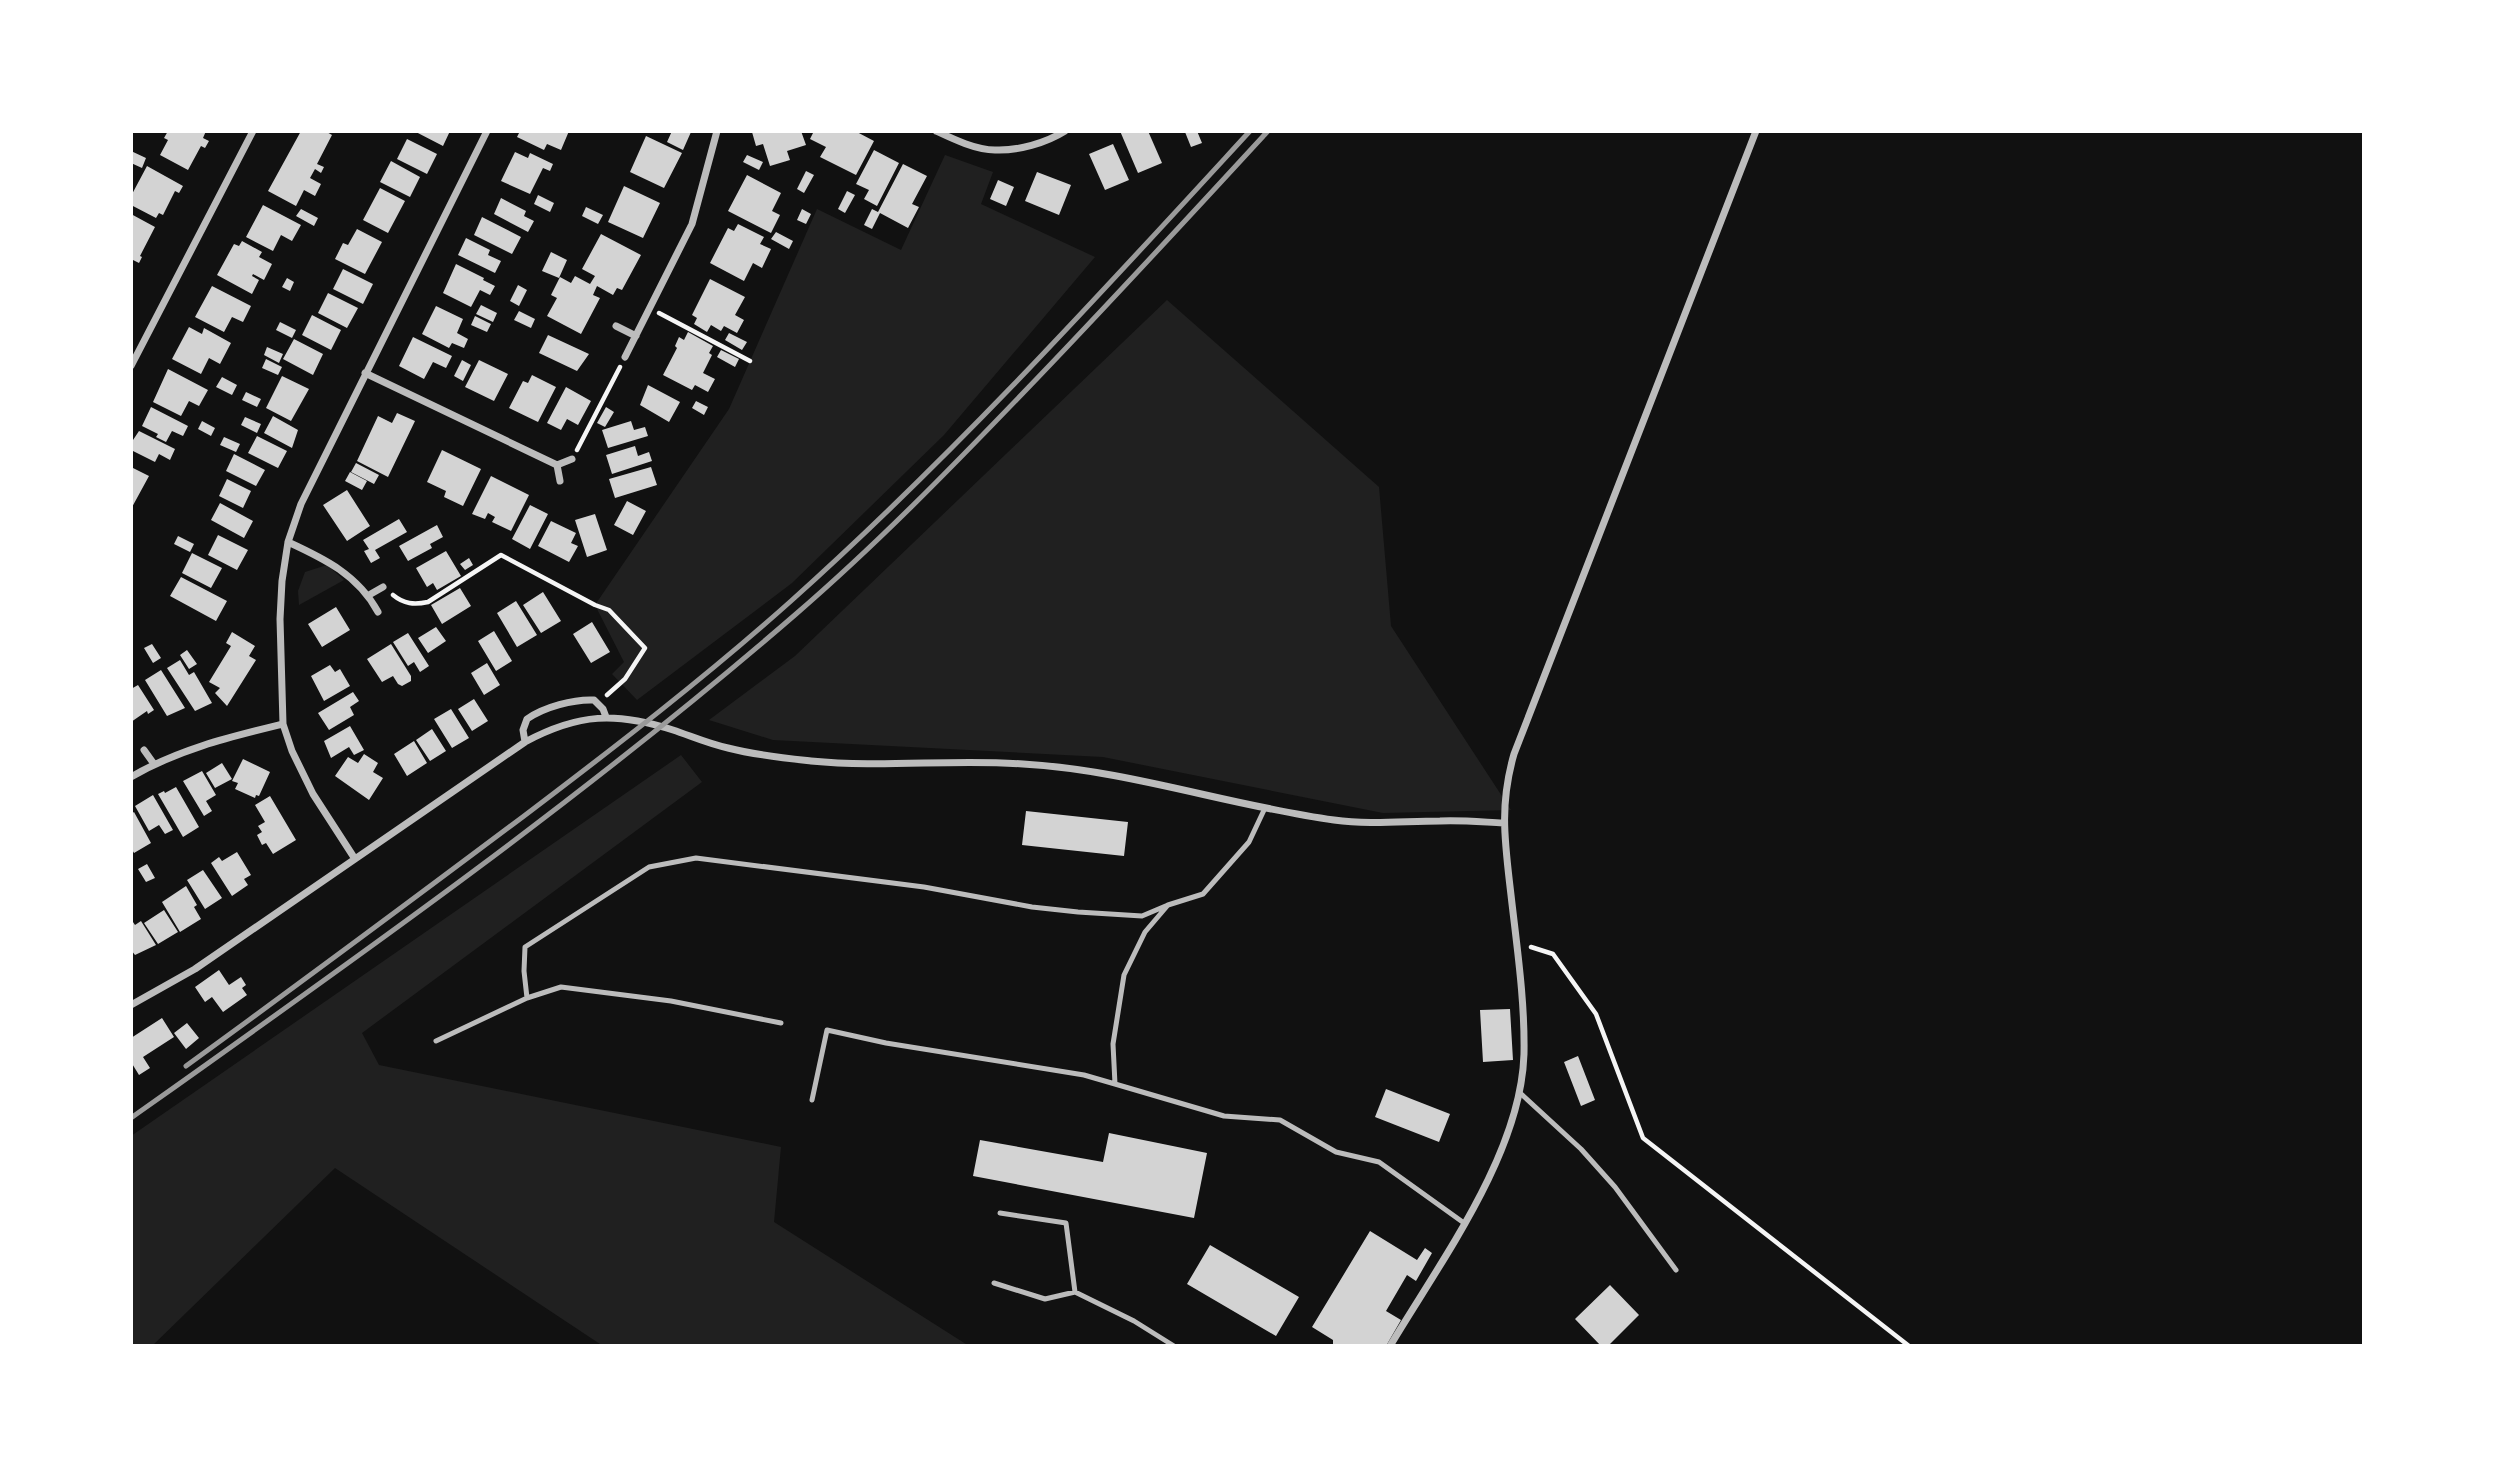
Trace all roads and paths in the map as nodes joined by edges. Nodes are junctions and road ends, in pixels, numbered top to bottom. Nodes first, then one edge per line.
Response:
1 (253, 131) edge
2 (487, 131) edge
3 (717, 131) edge
4 (936, 131) edge
5 (1065, 131) edge
6 (1756, 131) edge
7 (649, 308) junction
8 (616, 326) dead end
9 (636, 336) junction
10 (625, 357) joint
11 (750, 361) dead end
12 (131, 366) edge
13 (365, 373) junction
14 (572, 459) joint
15 (557, 465) junction
16 (560, 481) dead end
17 (288, 542) junction
18 (383, 587) joint
19 (369, 595) junction
20 (378, 612) dead end
21 (598, 703) junction
22 (606, 716) junction
23 (284, 724) junction
24 (526, 742) junction
25 (144, 750) dead end
26 (154, 764) junction
27 (131, 777) edge
28 (1265, 807) junction
29 (1503, 823) junction
30 (355, 859) junction
31 (1168, 905) junction
32 (1517, 943) junction
33 (527, 998) junction
34 (131, 1005) edge
35 (781, 1023) dead end
36 (436, 1041) dead end
37 (1115, 1084) junction
38 (1519, 1091) junction
39 (812, 1100) dead end
40 (1000, 1213) dead end
41 (1464, 1223) junction
42 (1676, 1270) dead end
43 (994, 1283) dead end
44 (1075, 1292) junction
45 (1174, 1346) edge
46 (1390, 1346) edge
47 (1909, 1346) edge

1 - 12 street
2 - 13 street
3 - 7 street
4 - 5 street
6 - 29 street
7 - 9 street
7 - 11 path
8 - 9 street
9 - 10 street
10 - 14 path
13 - 15 street
13 - 17 street
14 - 15 street
15 - 16 street
17 - 19 street
17 - 23 street
18 - 19 street
18 - 21 path
19 - 20 street
21 - 22 street
21 - 24 street
22 - 24 street
22 - 28 street
23 - 26 street
23 - 30 street
24 - 30 street
25 - 26 street
26 - 27 street
28 - 29 street
28 - 31 lane
29 - 32 street
30 - 34 street
31 - 33 lane
31 - 37 lane
32 - 38 street
32 - 47 path
33 - 35 lane
33 - 36 lane
37 - 39 lane
37 - 41 lane
38 - 41 street
38 - 42 lane
40 - 44 lane
41 - 46 street
43 - 44 lane
44 - 45 lane

